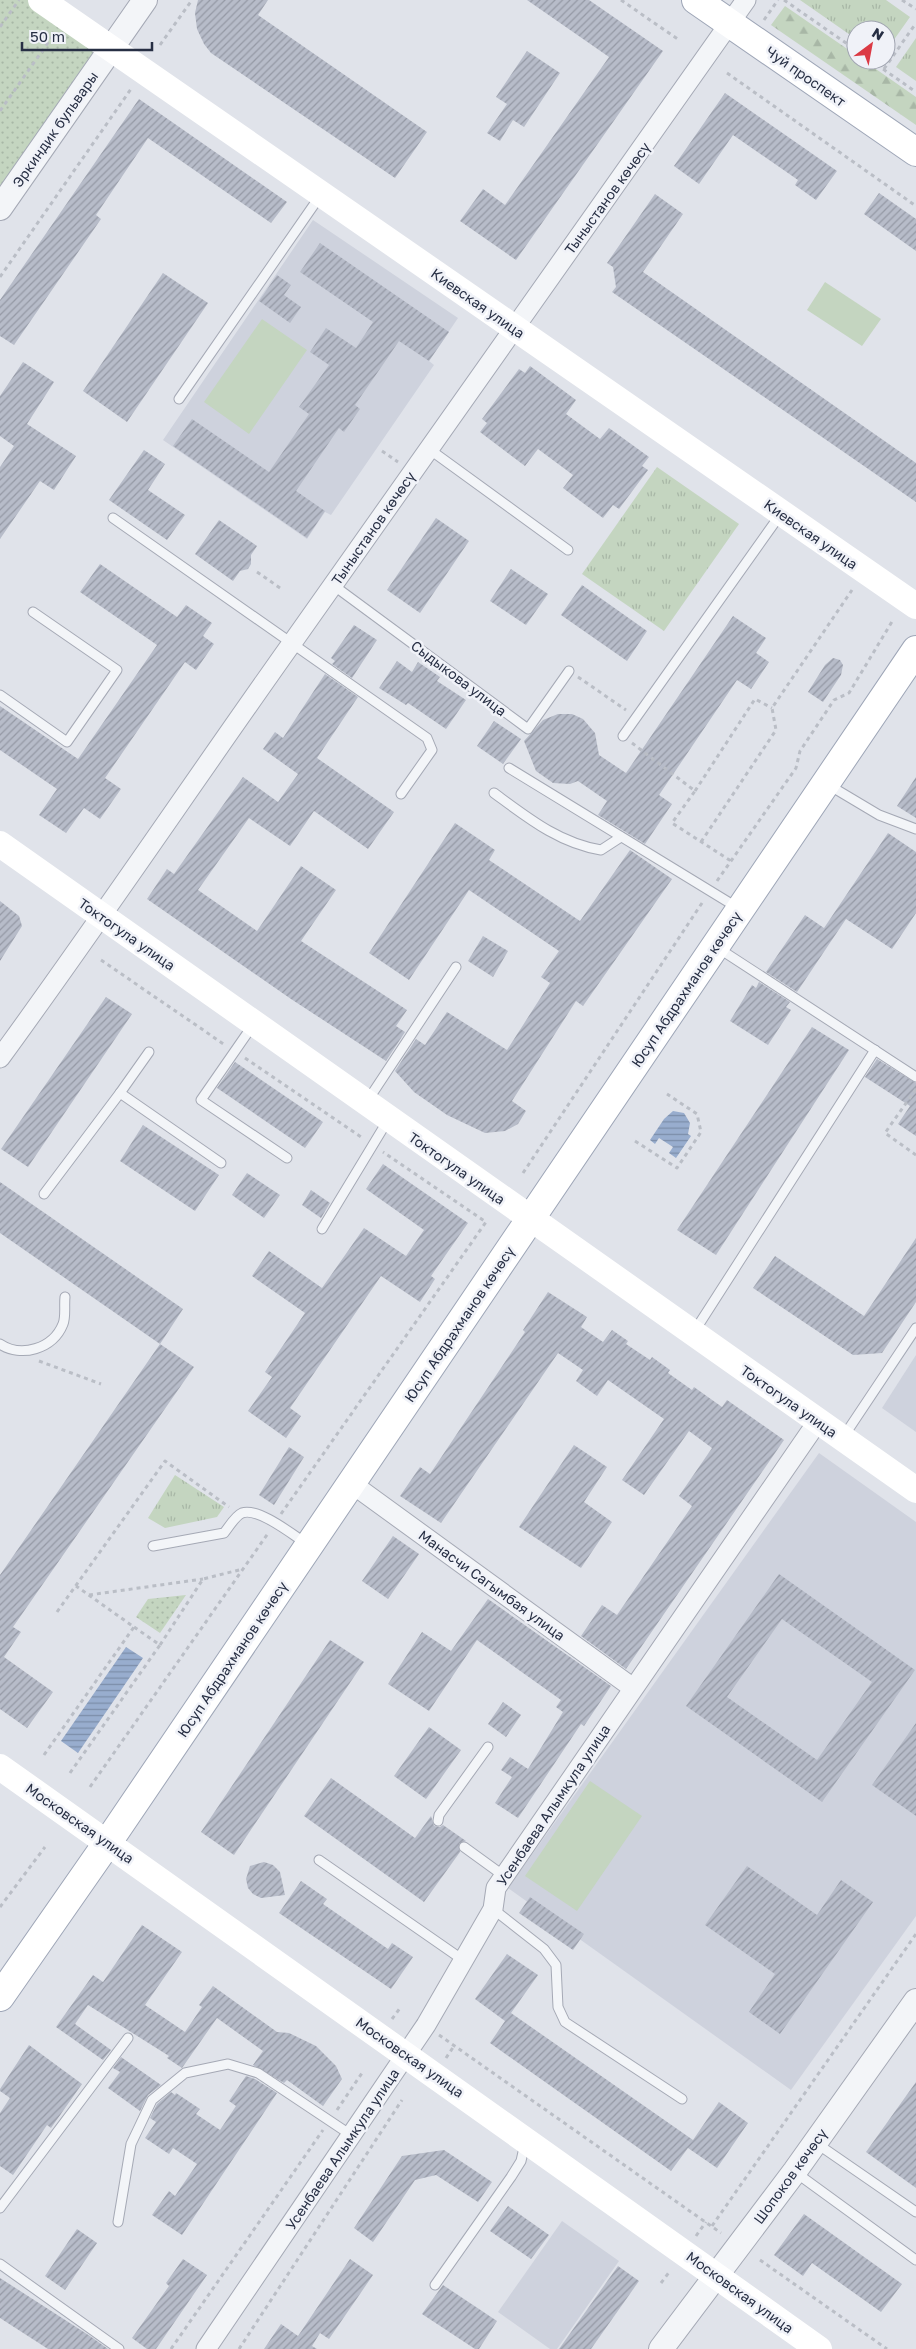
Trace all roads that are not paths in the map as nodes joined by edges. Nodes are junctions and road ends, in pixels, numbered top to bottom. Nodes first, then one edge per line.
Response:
1 (41, 0) edge
2 (145, 0) edge
3 (696, 0) edge
4 (746, 0) edge
5 (730, 24) junction
6 (111, 49) junction
7 (916, 152) edge
8 (321, 194) junction
9 (0, 208) edge
10 (515, 328) junction
11 (179, 399) dead end
12 (429, 449) junction
13 (781, 513) junction
14 (112, 518) dead end
15 (568, 550) dead end
16 (333, 585) junction
17 (916, 606) edge
18 (33, 612) dead end
19 (290, 644) junction
20 (916, 650) edge
21 (569, 671) road end
22 (0, 695) edge
23 (623, 736) road end
24 (509, 768) dead end
25 (826, 783) junction
26 (494, 793) dead end
27 (401, 794) dead end
28 (916, 829) edge
29 (622, 837) junction
30 (0, 844) edge
31 (740, 910) junction
32 (102, 916) junction
33 (715, 946) junction
34 (456, 966) dead end
35 (254, 1024) junction
36 (875, 1050) junction
37 (149, 1052) dead end
38 (0, 1058) edge
39 (916, 1077) edge
40 (120, 1094) junction
41 (366, 1103) junction
42 (388, 1120) junction
43 (287, 1158) dead end
44 (221, 1163) dead end
45 (44, 1194) dead end
46 (530, 1219) junction
47 (322, 1229) dead end
48 (65, 1297) dead end
49 (916, 1328) edge
50 (693, 1333) junction
51 (0, 1344) edge
52 (818, 1421) junction
53 (842, 1438) junction
54 (351, 1483) junction
55 (916, 1490) edge
56 (309, 1545) junction
57 (154, 1546) dead end
58 (633, 1688) junction
59 (488, 1747) dead end
60 (0, 1767) edge
61 (438, 1821) dead end
62 (108, 1842) junction
63 (464, 1847) dead end
64 (319, 1860) dead end
65 (504, 1876) junction
66 (492, 1909) junction
67 (463, 1960) junction
68 (0, 1997) edge
69 (916, 2001) edge
70 (128, 2038) dead end
71 (406, 2054) junction
72 (682, 2100) dead end
73 (351, 2135) junction
74 (525, 2140) junction
75 (816, 2142) junction
76 (795, 2171) junction
77 (0, 2208) edge
78 (916, 2212) edge
79 (118, 2222) dead end
80 (916, 2260) edge
81 (0, 2264) edge
82 (716, 2276) junction
83 (435, 2285) dead end
84 (118, 2349) edge
85 (206, 2349) edge
86 (661, 2349) edge
87 (819, 2349) edge

1 - 6 main road, Киевская улица
2 - 6 street, Эркиндик бульвары
3 - 5 main road, Чуй проспект
4 - 5 street, Тыныстанов көчөсү
5 - 7 main road, Чуй проспект
5 - 10 street, Тыныстанов көчөсү
6 - 8 main road, Киевская улица
6 - 9 street, Эркиндик бульвары
8 - 10 main road, Киевская улица
8 - 11 lane
10 - 12 street, Тыныстанов көчөсү
10 - 13 main road, Киевская улица
12 - 15 lane
12 - 16 street, Тыныстанов көчөсү
13 - 17 main road, Киевская улица
13 - 23 lane
14 - 19 lane
16 - 19 street, Тыныстанов көчөсү
16 - 21 lane, Сыдыкова улица
18 - 22 lane
19 - 27 lane
19 - 32 street, Тыныстанов көчөсү
20 - 25 main road, Юсуп Абдрахманов көчөсү
24 - 29 lane
25 - 28 lane
25 - 31 main road, Юсуп Абдрахманов көчөсү
26 - 29 lane
29 - 31 lane
30 - 32 main road, Токтогула улица
31 - 33 main road, Юсуп Абдрахманов көчөсү
32 - 35 main road, Токтогула улица
32 - 38 street, Тыныстанов көчөсү
33 - 36 lane
33 - 46 main road, Юсуп Абдрахманов көчөсү
34 - 41 lane
35 - 41 main road, Токтогула улица
35 - 43 lane
36 - 39 lane
36 - 50 lane
37 - 40 lane
40 - 44 lane
40 - 45 lane
41 - 42 main road, Токтогула улица
42 - 46 main road, Токтогула улица
42 - 47 lane
46 - 50 main road, Токтогула улица
46 - 54 main road, Юсуп Абдрахманов көчөсү
48 - 51 lane
49 - 53 lane
50 - 52 main road, Токтогула улица
52 - 53 main road, Токтогула улица
52 - 58 street, Усенбаева Алымкула улица
53 - 55 main road, Токтогула улица
54 - 56 main road, Юсуп Абдрахманов көчөсү
54 - 58 street, Манасчи Сагымбая улица
56 - 57 lane
56 - 62 main road, Юсуп Абдрахманов көчөсү
58 - 65 street, Усенбаева Алымкула улица
59 - 61 lane
60 - 62 main road, Московская улица
62 - 68 main road, Юсуп Абдрахманов көчөсү
62 - 71 main road, Московская улица
63 - 65 lane
64 - 67 lane
65 - 66 street, Усенбаева Алымкула улица
66 - 67 street, Усенбаева Алымкула улица
66 - 72 lane
67 - 71 street, Усенбаева Алымкула улица
69 - 75 street, Шопоков көчөсү
70 - 77 lane
71 - 73 street, Усенбаева Алымкула улица
71 - 74 main road, Московская улица
73 - 79 lane
73 - 85 street, Усенбаева Алымкула улица
74 - 82 main road, Московская улица
74 - 83 lane
75 - 76 street, Шопоков көчөсү
75 - 78 lane
76 - 80 lane
76 - 82 street, Шопоков көчөсү
81 - 84 lane
82 - 86 street, Шопоков көчөсү
82 - 87 main road, Московская улица

